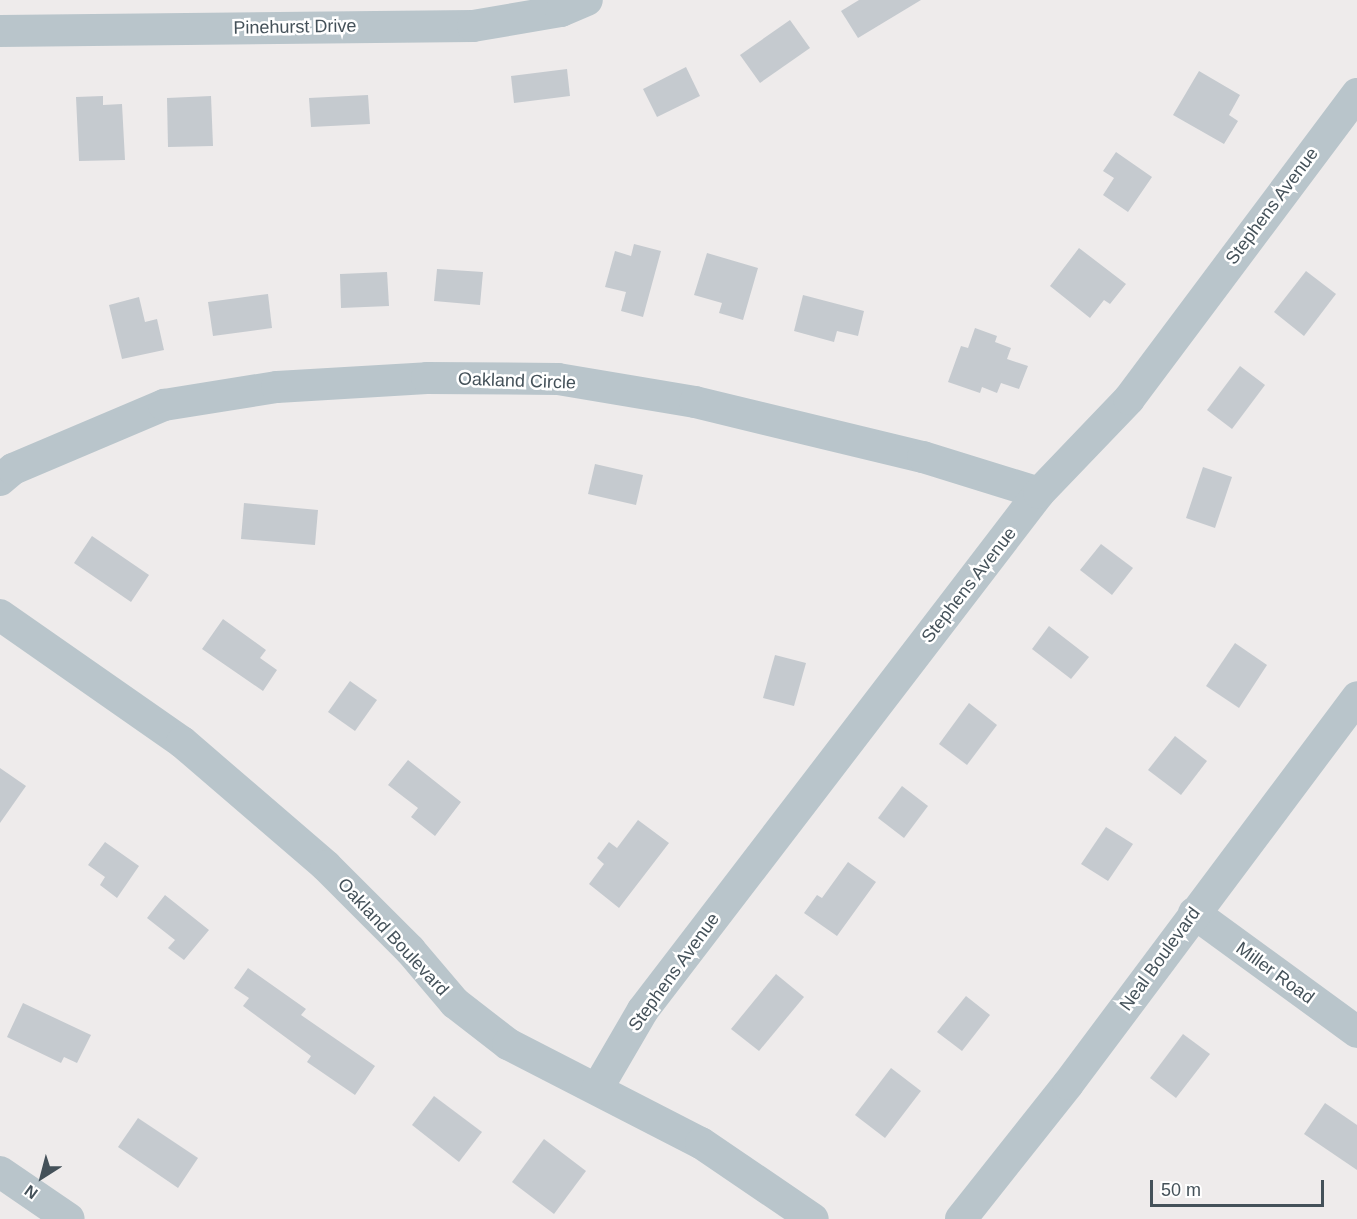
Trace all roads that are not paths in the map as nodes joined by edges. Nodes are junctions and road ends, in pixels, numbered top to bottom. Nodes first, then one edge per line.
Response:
1 (587, 0) edge
2 (0, 31) edge
3 (1357, 94) edge
4 (0, 480) edge
5 (1039, 493) junction
6 (0, 615) edge
7 (1357, 697) edge
8 (1194, 913) junction
9 (1357, 1032) edge
10 (597, 1089) junction
11 (0, 1172) edge
12 (806, 1217) edge
13 (69, 1219) edge
14 (961, 1219) edge

1 - 2 street, Pinehurst Drive
3 - 5 street, Stephens Avenue
4 - 5 street, Oakland Circle
5 - 10 street, Stephens Avenue
6 - 10 street, Oakland Boulevard
7 - 8 street, Neal Boulevard
8 - 9 street, Miller Road
8 - 14 street, Neal Boulevard
10 - 12 street, Oakland Boulevard
11 - 13 street

